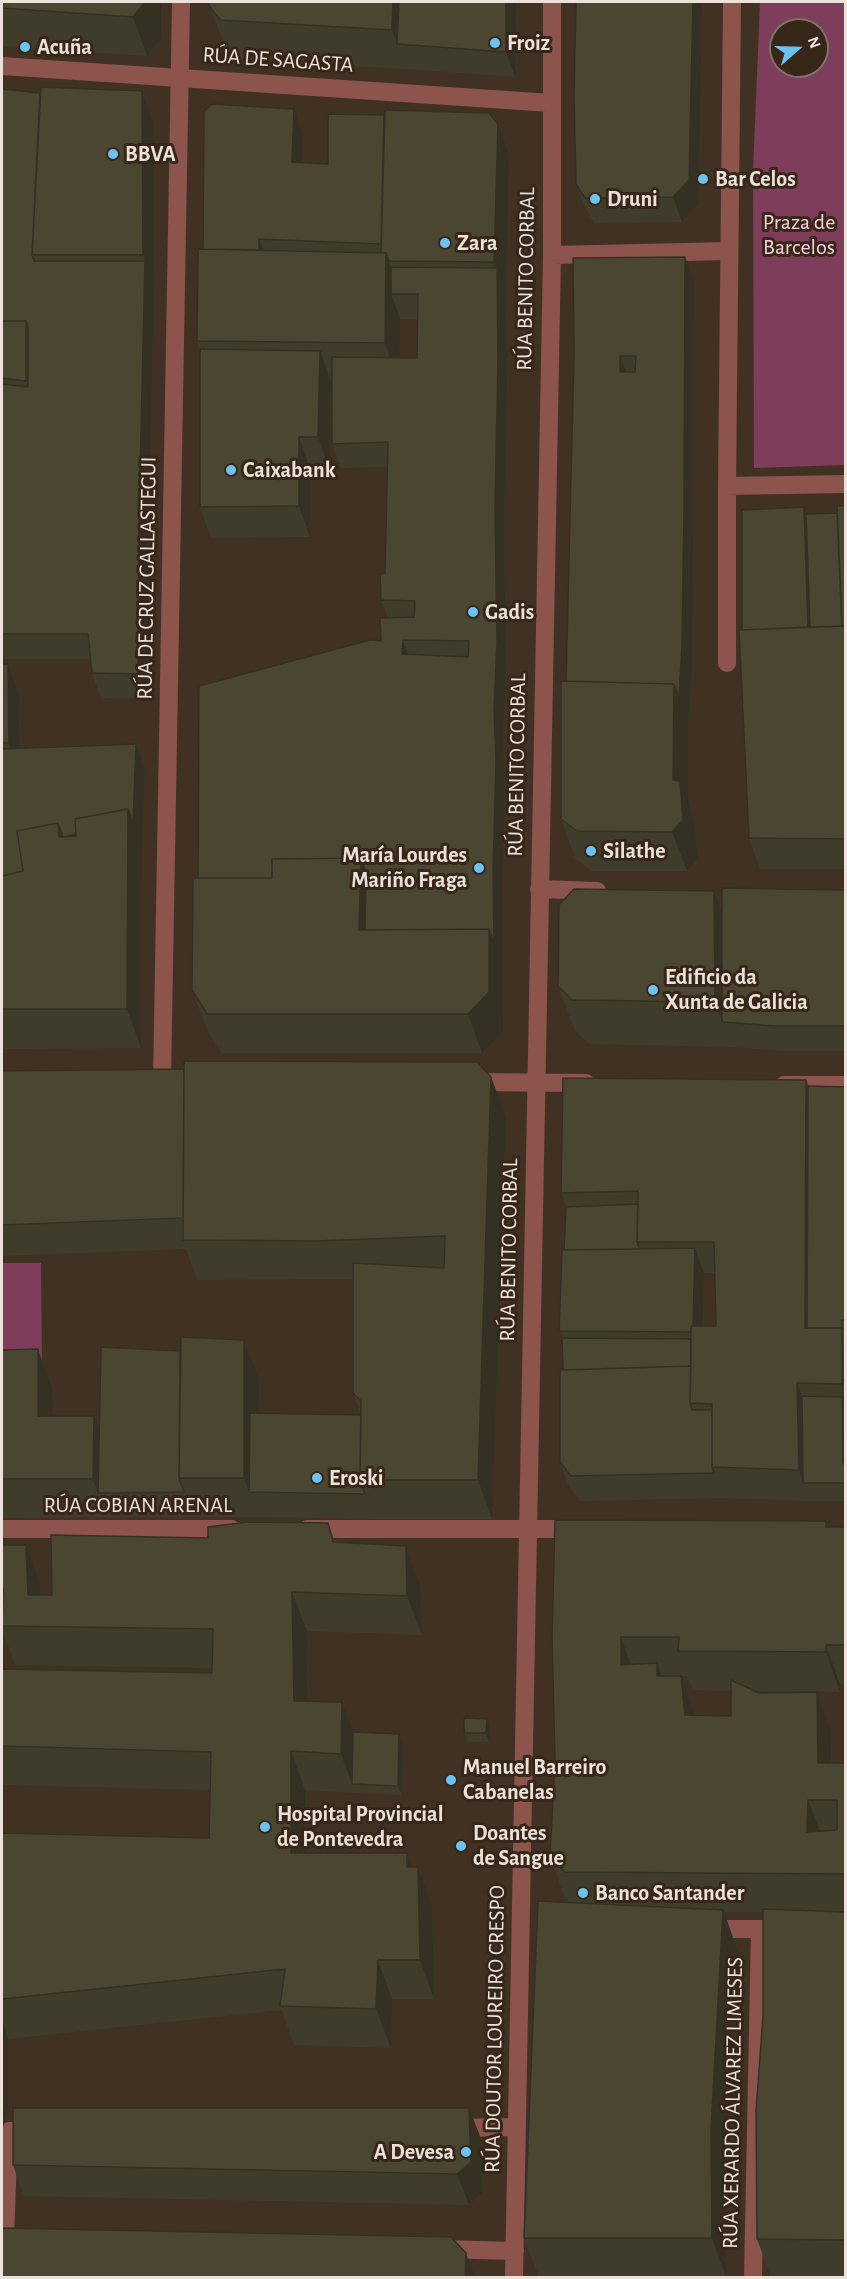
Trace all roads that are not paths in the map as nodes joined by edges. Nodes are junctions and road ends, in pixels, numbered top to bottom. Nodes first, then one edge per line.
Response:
1 (181, 2) edge
2 (552, 2) edge
3 (732, 2) edge
4 (2, 66) edge
5 (180, 77) junction
6 (551, 103) junction
7 (728, 251) junction
8 (552, 255) junction
9 (846, 484) edge
10 (727, 486) junction
11 (727, 663) dead end
12 (539, 889) junction
13 (611, 891) edge
14 (139, 1080) edge
15 (449, 1082) edge
16 (537, 1082) junction
17 (602, 1083) edge
18 (764, 1085) edge
19 (846, 1085) edge
20 (2, 1529) edge
21 (252, 1529) edge
22 (288, 1529) edge
23 (528, 1529) junction
24 (595, 1529) edge
25 (691, 1929) edge
26 (760, 1929) junction
27 (792, 1929) edge
28 (517, 2127) junction
29 (435, 2128) edge
30 (57, 2130) edge
31 (3, 2239) edge
32 (28, 2239) edge
33 (420, 2249) edge
34 (515, 2251) junction
35 (514, 2277) edge
36 (753, 2277) edge

1 - 5 street, RÚA DE CRUZ GALLASTEGUI
2 - 6 street, RÚA BENITO CORBAL
3 - 7 street
4 - 5 street, RÚA DE SAGASTA
5 - 6 street, RÚA DE SAGASTA
5 - 14 street, RÚA DE CRUZ GALLASTEGUI
6 - 8 street, RÚA BENITO CORBAL
7 - 8 street
7 - 10 street
8 - 12 street, RÚA BENITO CORBAL
9 - 10 street
10 - 11 street
12 - 13 street
12 - 16 street, RÚA BENITO CORBAL
15 - 16 street
16 - 17 street
16 - 23 street, RÚA BENITO CORBAL
18 - 19 street
20 - 21 street, RÚA COBIAN ARENAL
22 - 23 street
23 - 24 street
23 - 28 street, RÚA DOUTOR LOUREIRO CRESPO
25 - 26 street
26 - 27 street
26 - 36 street, RÚA XERARDO ÁLVAREZ LIMESES
28 - 29 street
28 - 34 street, RÚA DOUTOR LOUREIRO CRESPO
30 - 31 street
31 - 32 street
33 - 34 street
34 - 35 street, RÚA DOUTOR LOUREIRO CRESPO

